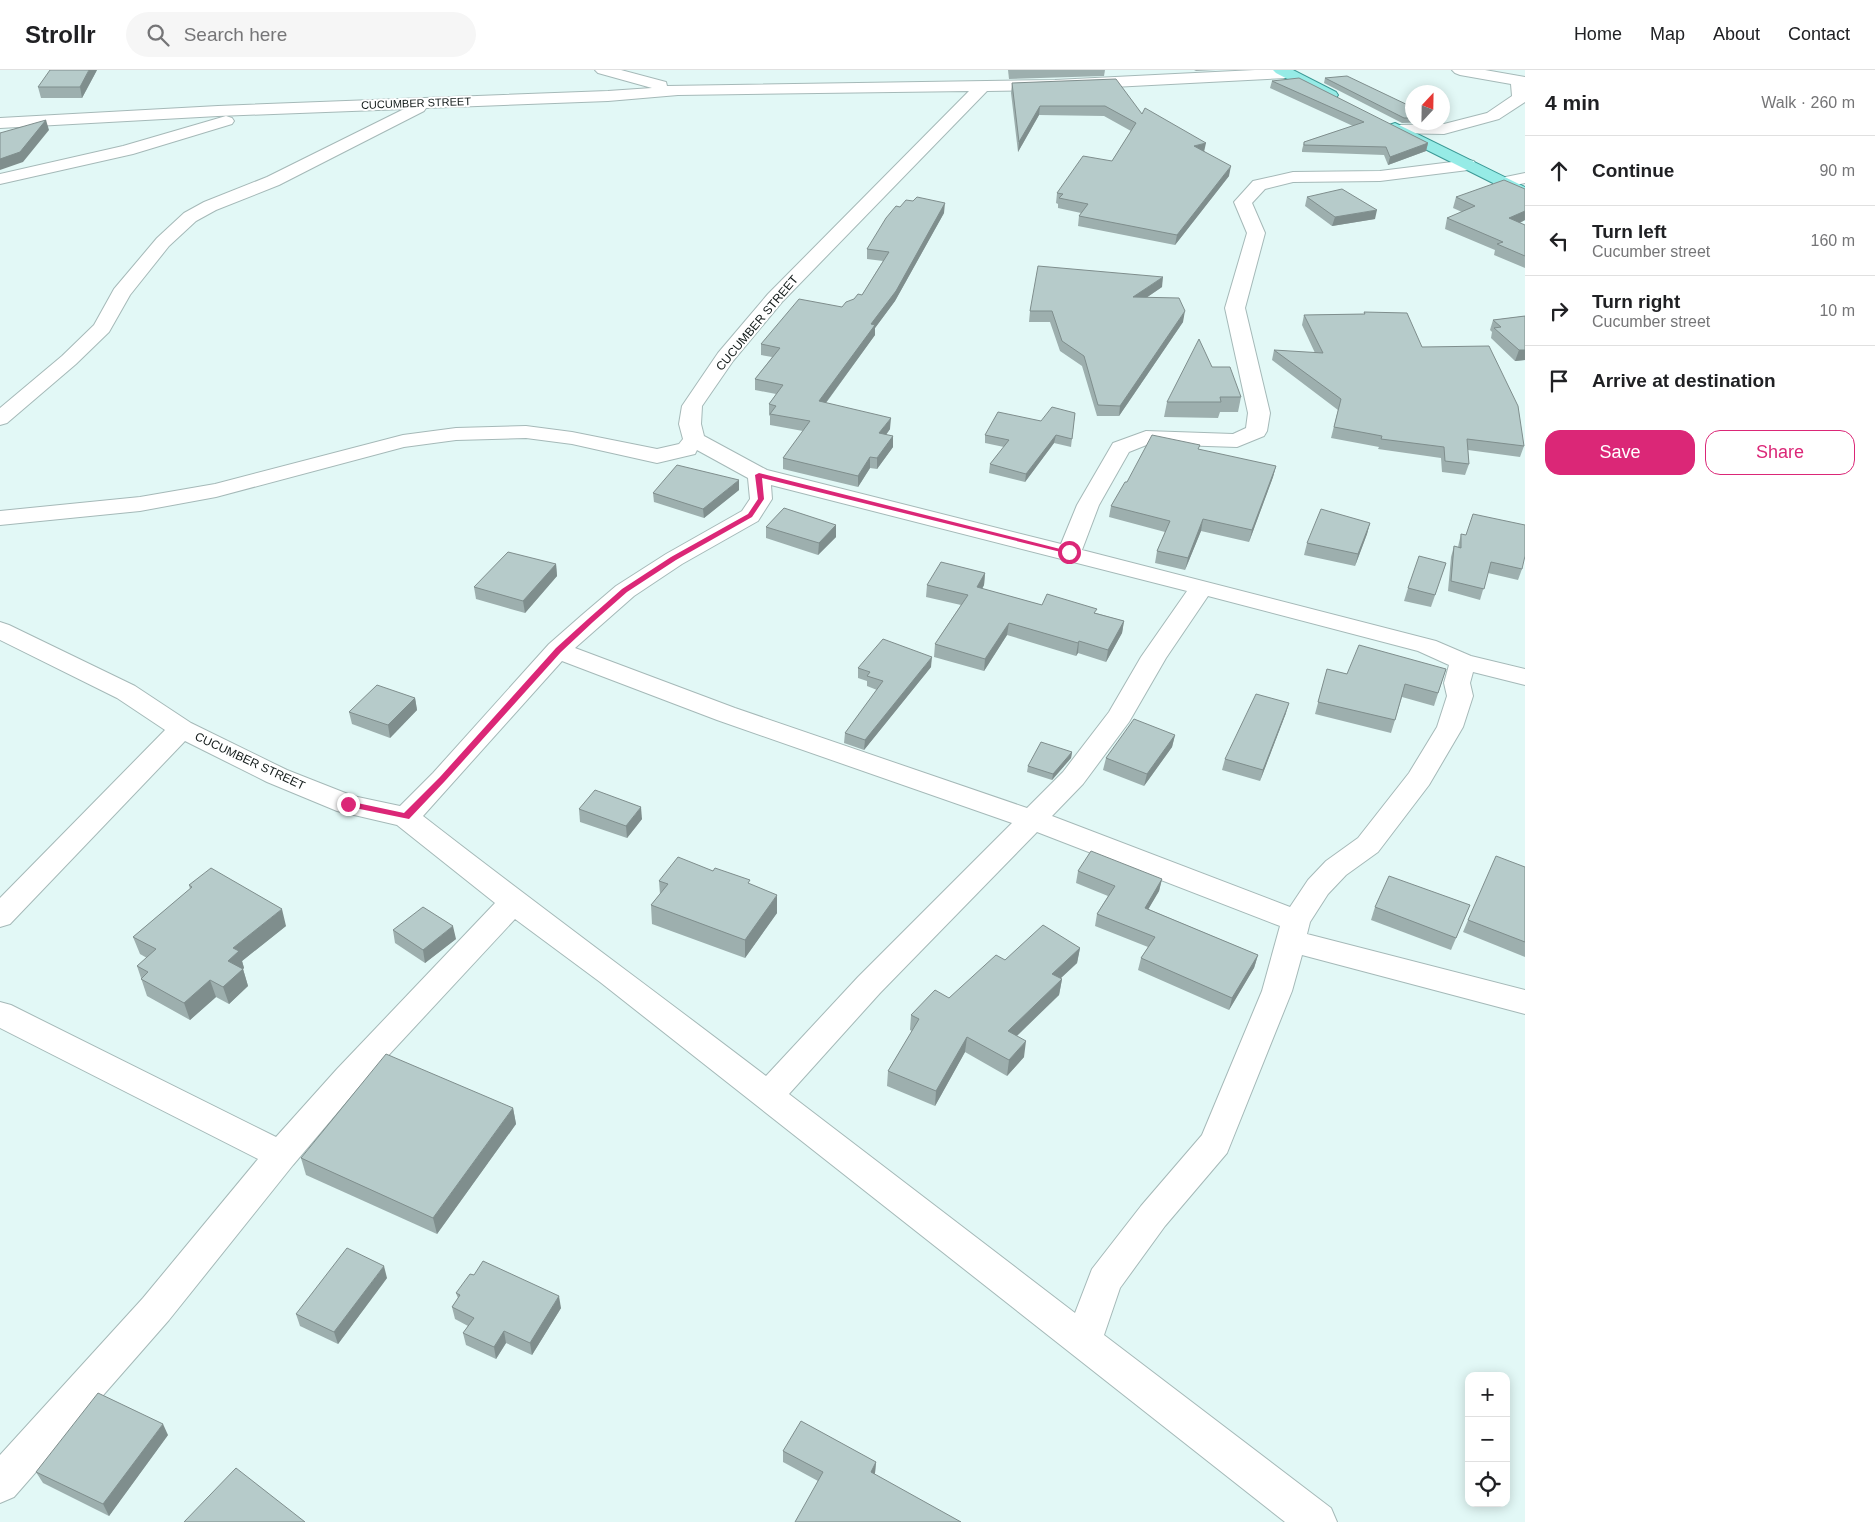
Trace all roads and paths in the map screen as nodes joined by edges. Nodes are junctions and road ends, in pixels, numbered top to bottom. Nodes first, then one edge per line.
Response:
1 (603, 70) edge
2 (1460, 70) edge
3 (1284, 72) edge
4 (1523, 81) edge
5 (983, 86) junction
6 (678, 90) junction
7 (1344, 102) edge
8 (428, 103) junction
9 (268, 109) junction
10 (1384, 122) edge
11 (0, 123) edge
12 (1400, 130) junction
13 (1468, 165) junction
14 (0, 178) edge
15 (1525, 178) edge
16 (1502, 183) junction
17 (1525, 194) edge
18 (0, 418) edge
19 (694, 439) junction
20 (759, 475) junction
21 (0, 518) edge
22 (1069, 552) junction
23 (1202, 586) junction
24 (0, 630) edge
25 (558, 650) junction
26 (1463, 662) junction
27 (1525, 677) edge
28 (182, 729) junction
29 (406, 816) junction
30 (1031, 819) junction
31 (513, 902) junction
32 (0, 916) edge
33 (1293, 931) junction
34 (1525, 1002) edge
35 (0, 1014) edge
36 (767, 1096) junction
37 (281, 1155) junction
38 (1084, 1340) junction
39 (0, 1484) edge
40 (1317, 1522) edge

1 - 6 street
2 - 4 street
3 - 5 street, CUCUMBER STREET
3 - 7 main road
4 - 12 street
5 - 6 street, CUCUMBER STREET
5 - 19 street, CUCUMBER STREET
6 - 8 street, CUCUMBER STREET
8 - 9 street, CUCUMBER STREET
8 - 18 street
9 - 11 street, CUCUMBER STREET
9 - 14 street
10 - 12 main road
12 - 13 main road
13 - 16 main road
13 - 22 street
15 - 16 street
16 - 17 main road
19 - 20 street
19 - 21 street
20 - 22 street
20 - 25 street
22 - 23 street
23 - 26 street
23 - 30 street
24 - 28 street, CUCUMBER STREET
25 - 29 street
25 - 30 street
26 - 27 street
26 - 33 street
28 - 29 street, CUCUMBER STREET
28 - 32 street
29 - 31 street
30 - 33 street
30 - 36 street
31 - 36 street
31 - 37 street
33 - 34 street
33 - 38 street
35 - 37 street
36 - 38 street
37 - 39 street
38 - 40 street

